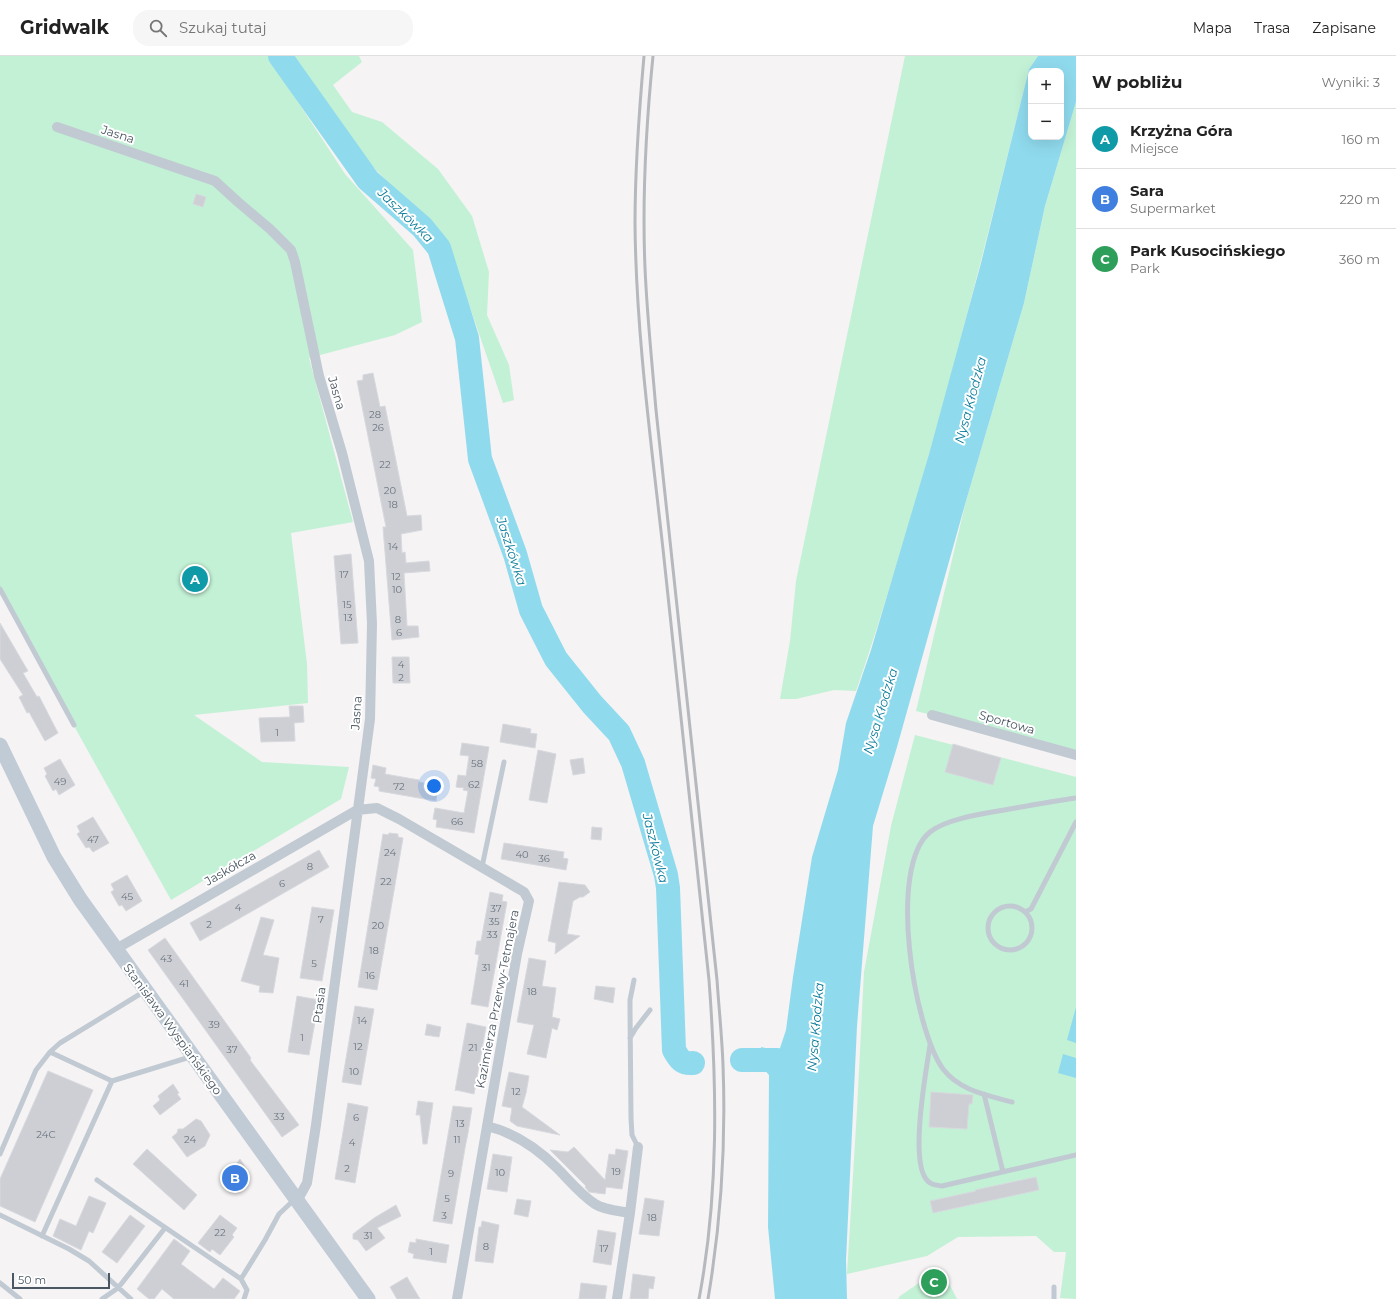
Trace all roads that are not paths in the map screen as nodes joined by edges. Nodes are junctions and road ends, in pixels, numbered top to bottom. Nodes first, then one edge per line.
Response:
1 (57, 127) dead end
2 (0, 589) edge
3 (932, 715) dead end
4 (74, 725) dead end
5 (0, 745) edge
6 (1076, 755) edge
7 (3, 760) edge
8 (504, 762) dead end
9 (1076, 798) edge
10 (357, 810) junction
11 (1076, 822) edge
12 (482, 867) junction
13 (1026, 912) junction
14 (116, 949) junction
15 (634, 980) dead end
16 (146, 990) junction
17 (650, 1010) dead end
18 (630, 1039) junction
19 (930, 1044) junction
20 (50, 1052) junction
21 (193, 1056) junction
22 (112, 1081) junction
23 (984, 1094) junction
24 (1012, 1102) dead end
25 (487, 1126) junction
26 (638, 1147) joint
27 (0, 1154) edge
28 (1076, 1155) edge
29 (1003, 1172) junction
30 (97, 1180) dead end
31 (296, 1199) junction
32 (630, 1213) junction
33 (0, 1215) edge
34 (165, 1228) junction
35 (42, 1236) junction
36 (241, 1279) junction
37 (0, 1283) edge
38 (1054, 1287) dead end
39 (118, 1288) junction
40 (20, 1299) edge
41 (102, 1299) edge
42 (131, 1299) edge
43 (244, 1299) edge
44 (368, 1299) edge
45 (457, 1299) edge
46 (617, 1299) edge
47 (1054, 1299) edge

1 - 10 street, Jasna
2 - 4 lane
3 - 6 street, Sportowa
5 - 7 main road, Stanisława Wyspiańskiego
7 - 14 main road, Stanisława Wyspiańskiego
8 - 12 lane
9 - 19 lane
10 - 12 street, Kazimierza Przerwy-Tetmajera
10 - 14 street, Jaskółcza
10 - 31 street, Ptasia
11 - 13 lane
12 - 25 street, Kazimierza Przerwy-Tetmajera
13 - 13 lane
14 - 16 main road, Stanisława Wyspiańskiego
15 - 18 lane
16 - 20 lane
16 - 21 main road, Stanisława Wyspiańskiego
17 - 18 lane
18 - 26 lane
19 - 23 lane
19 - 29 lane
20 - 22 lane
20 - 27 lane
21 - 22 lane
21 - 31 main road, Stanisława Wyspiańskiego
22 - 35 lane
23 - 24 lane
23 - 29 lane
25 - 32 street
25 - 45 street, Kazimierza Przerwy-Tetmajera
26 - 32 street
28 - 29 lane
30 - 34 lane
31 - 36 lane
31 - 44 main road, Stanisława Wyspiańskiego
32 - 46 street
33 - 35 lane
34 - 36 lane
34 - 39 lane
35 - 39 lane
36 - 43 lane
37 - 40 lane
38 - 47 lane
39 - 41 lane
39 - 42 lane

